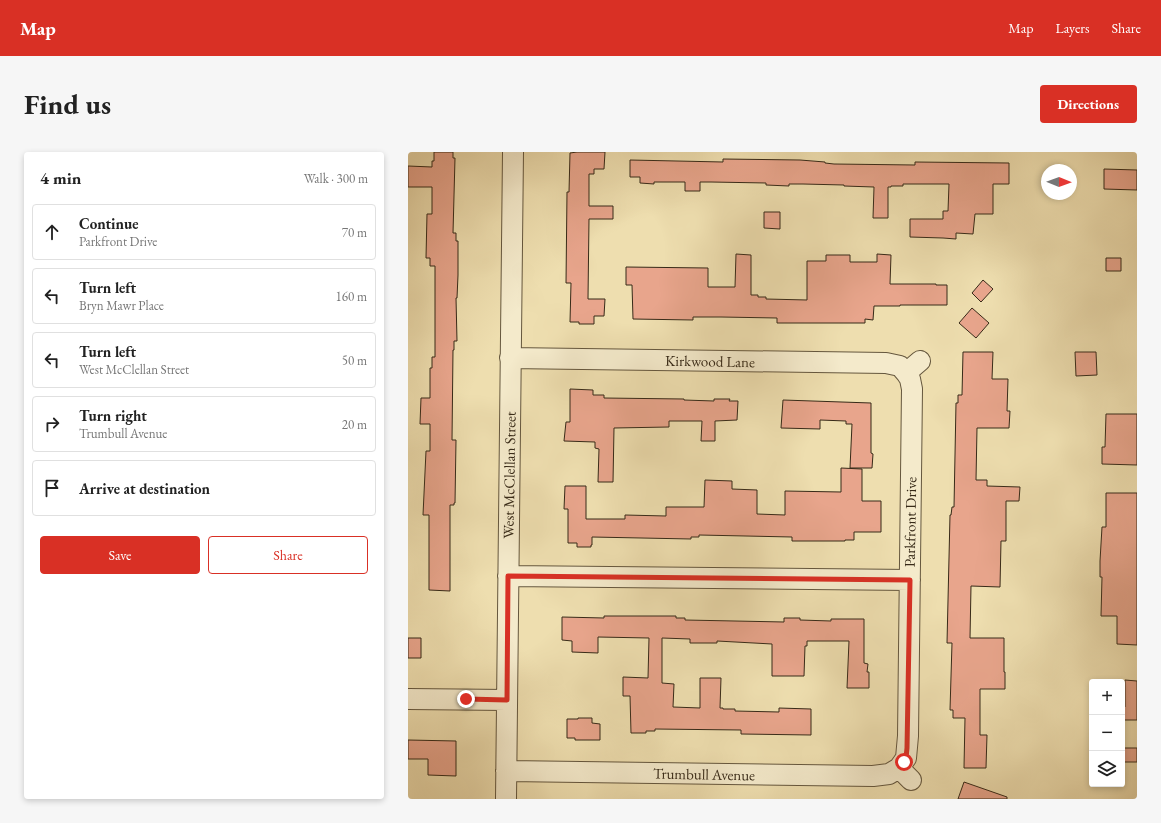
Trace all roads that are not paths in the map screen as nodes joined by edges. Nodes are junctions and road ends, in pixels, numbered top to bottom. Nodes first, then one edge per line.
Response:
1 (513, 152) edge
2 (510, 358) junction
3 (913, 367) joint
4 (508, 576) junction
5 (910, 580) junction
6 (408, 699) edge
7 (507, 700) junction
8 (506, 771) junction
9 (905, 774) joint
10 (506, 799) edge

1 - 2 street, West McClellan Street
2 - 3 street, Kirkwood Lane
2 - 4 street, West McClellan Street
3 - 5 street, Parkfront Drive
4 - 5 street
4 - 7 street, West McClellan Street
5 - 9 street, Parkfront Drive
6 - 7 street
7 - 8 street, West McClellan Street
8 - 9 street, Trumbull Avenue
8 - 10 street, West McClellan Street

